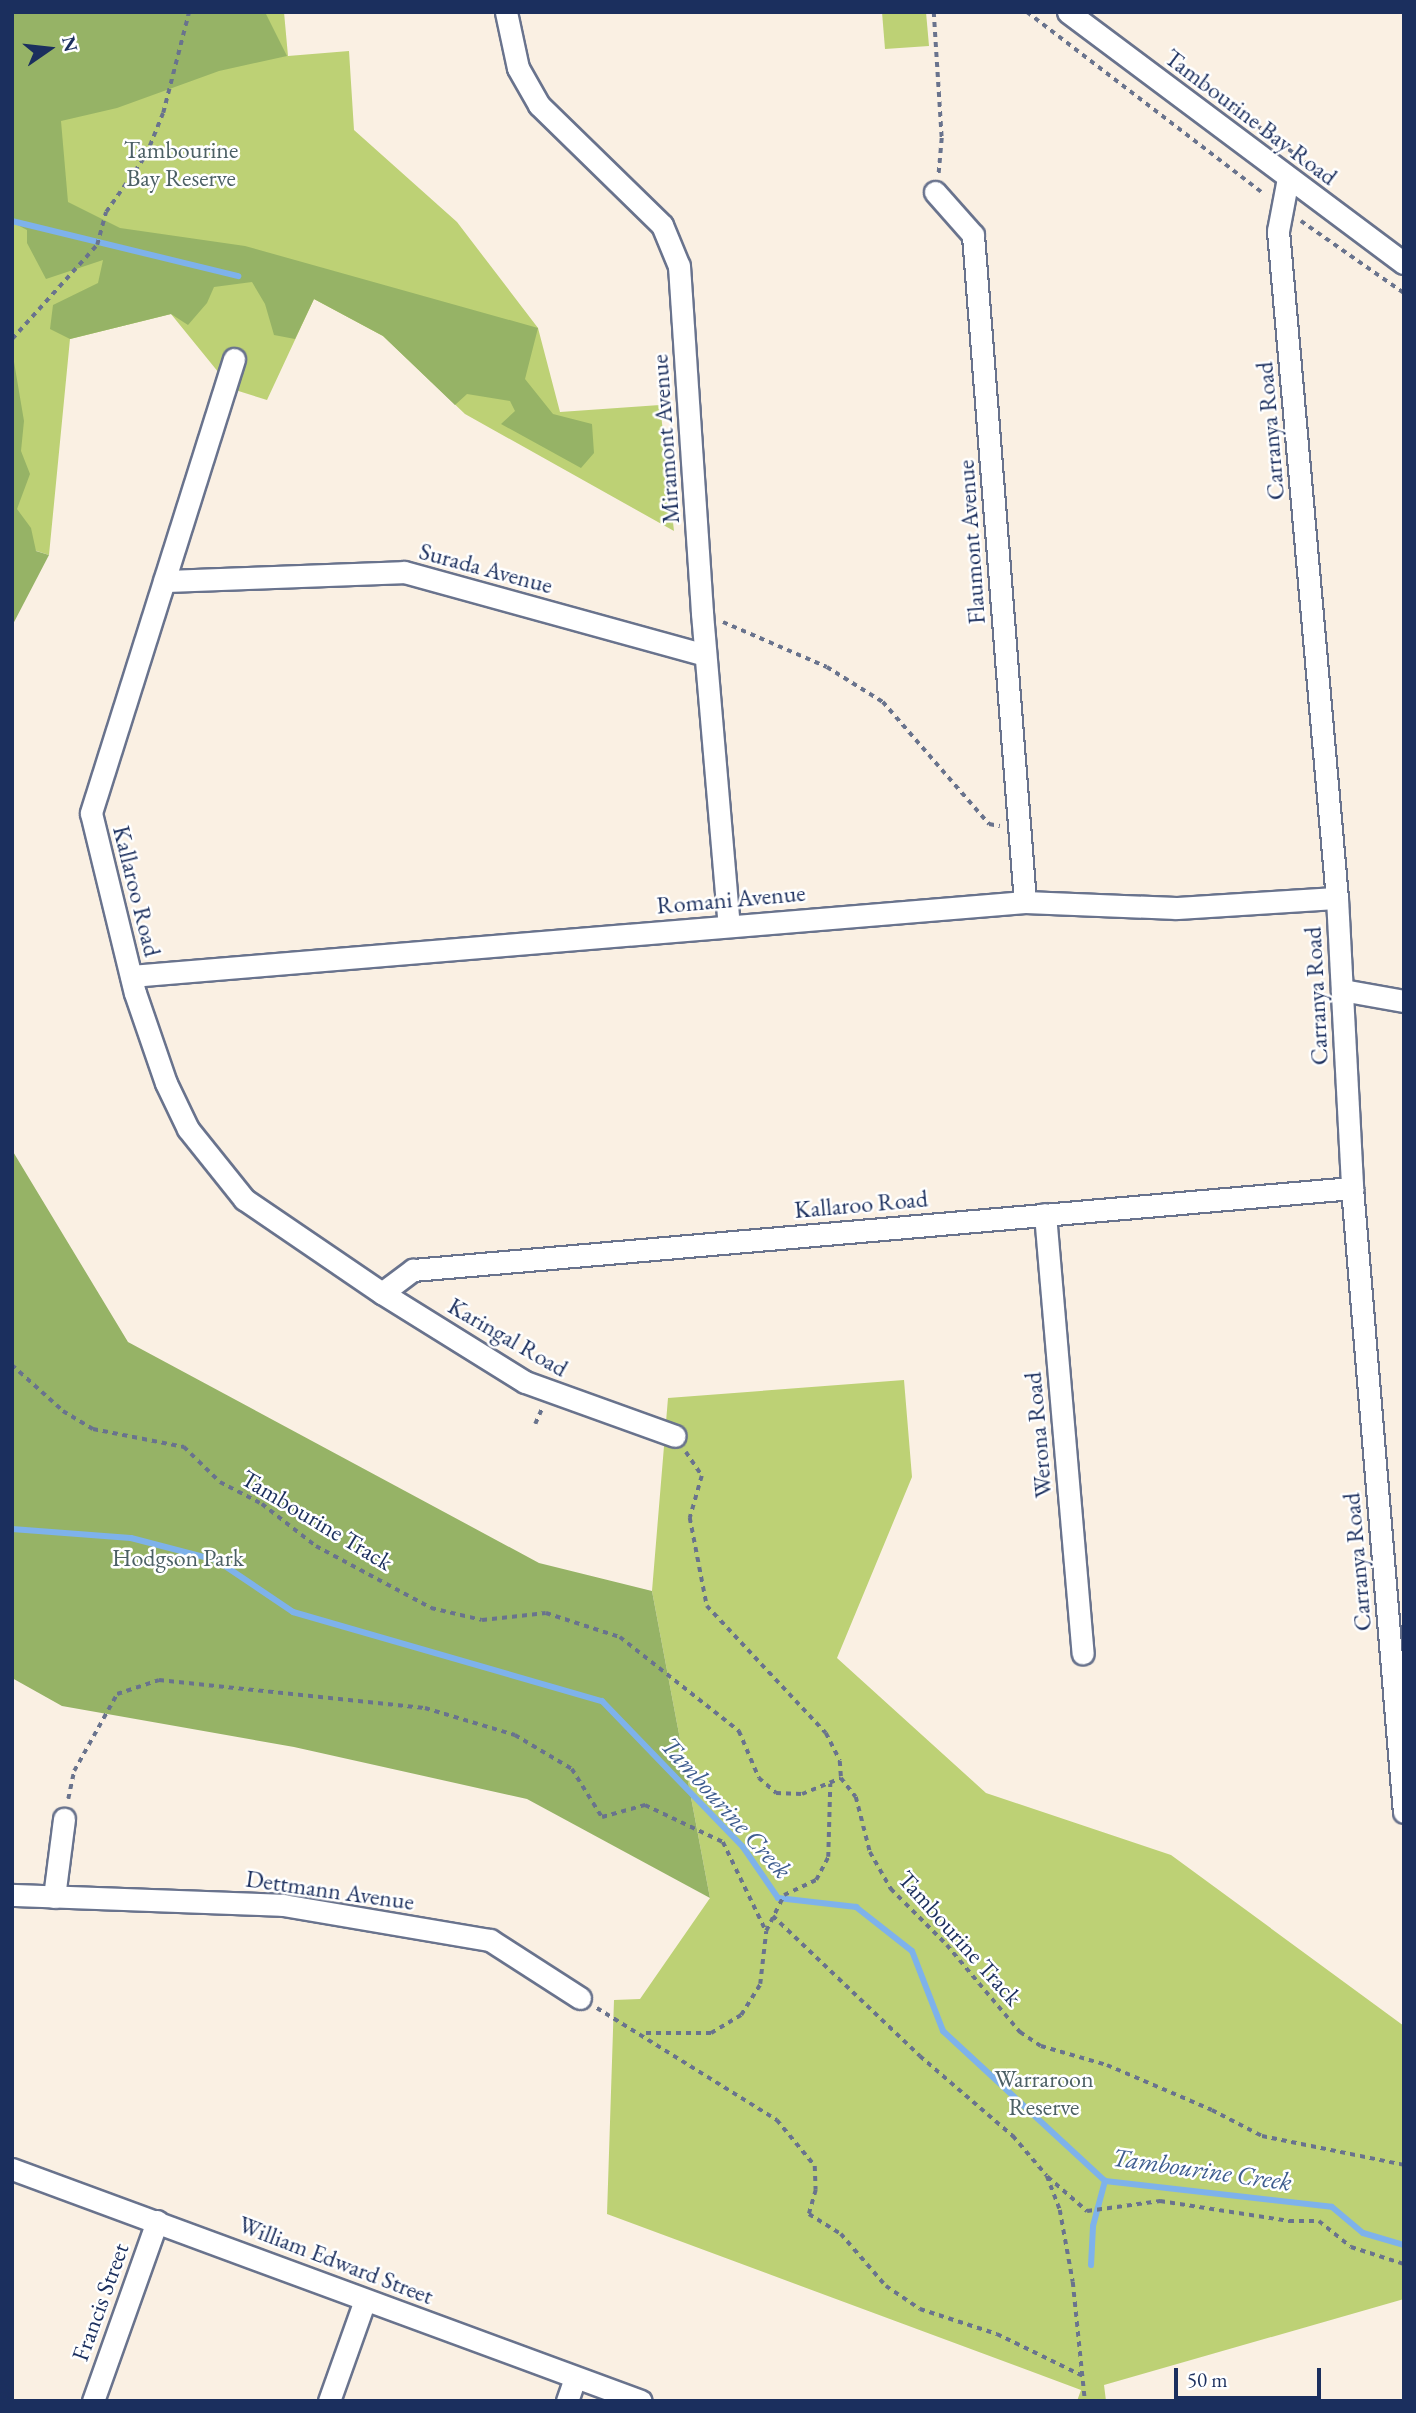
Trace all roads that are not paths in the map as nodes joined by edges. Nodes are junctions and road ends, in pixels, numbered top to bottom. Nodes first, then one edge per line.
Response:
1 (506, 12) edge
2 (1068, 12) edge
3 (1288, 178) junction
4 (935, 192) road end
5 (1404, 263) edge
6 (234, 359) dead end
7 (164, 581) junction
8 (705, 655) junction
9 (1337, 898) junction
10 (1025, 902) junction
11 (729, 925) junction
12 (131, 976) junction
13 (1342, 990) junction
14 (1404, 1001) edge
15 (1353, 1188) junction
16 (1045, 1214) junction
17 (363, 1280) joint
18 (382, 1293) junction
19 (675, 1436) road end
20 (1083, 1653) dead end
21 (1404, 1812) edge
22 (64, 1819) road end
23 (12, 1895) edge
24 (54, 1897) junction
25 (580, 1998) road end
26 (12, 2169) edge
27 (157, 2221) junction
28 (365, 2300) junction
29 (575, 2378) junction
30 (93, 2401) edge
31 (329, 2401) edge
32 (567, 2401) edge
33 (641, 2401) edge

1 - 8 street, Miramont Avenue
2 - 3 street, Tambourine Bay Road
3 - 5 street, Tambourine Bay Road
3 - 9 street, Carranya Road
4 - 10 street, Flaumont Avenue
6 - 7 street, Kallaroo Road
7 - 8 street, Surada Avenue
7 - 12 street, Kallaroo Road
8 - 11 street, Miramont Avenue
9 - 10 street, Romani Avenue
9 - 13 street, Carranya Road
10 - 11 street, Romani Avenue
11 - 12 street, Romani Avenue
12 - 17 street, Kallaroo Road
13 - 14 street
13 - 15 street, Carranya Road
15 - 16 street, Kallaroo Road
15 - 21 street, Carranya Road
16 - 18 street, Kallaroo Road
16 - 20 street, Werona Road
17 - 18 street, Karingal Road
18 - 19 street, Karingal Road
22 - 24 street
23 - 24 street, Dettmann Avenue
24 - 25 street, Dettmann Avenue
26 - 27 street, William Edward Street
27 - 28 street, William Edward Street
27 - 30 street, Francis Street
28 - 29 street, William Edward Street
28 - 31 street
29 - 32 street
29 - 33 street, William Edward Street

